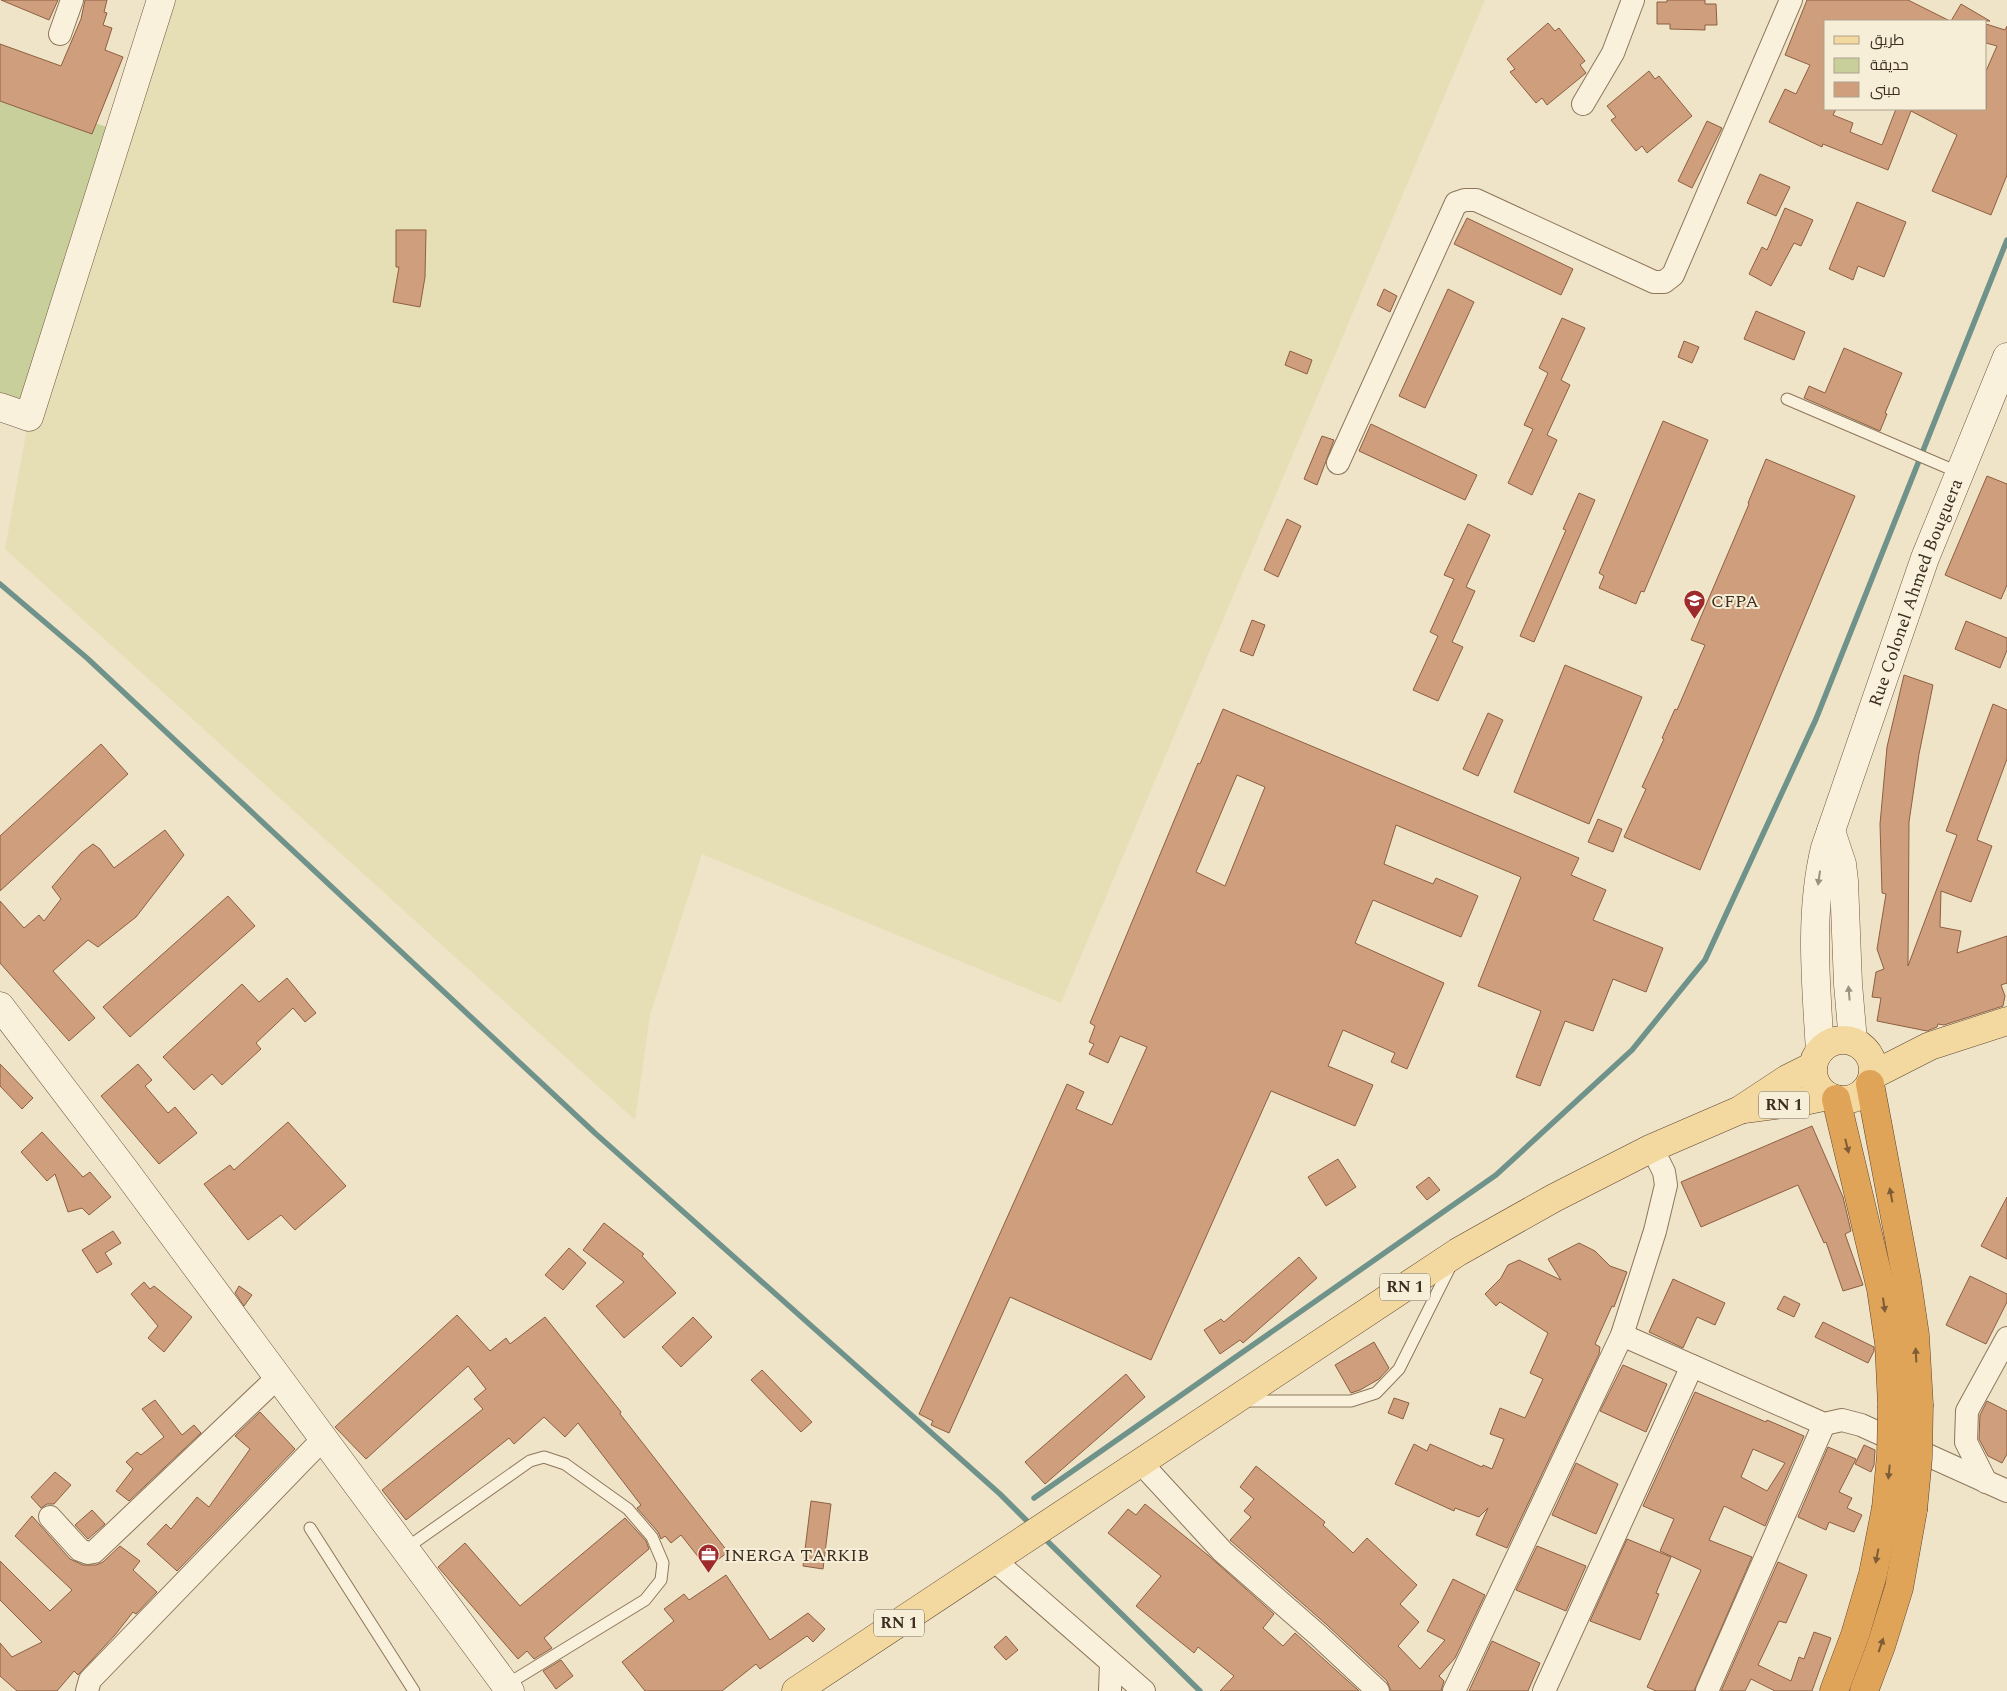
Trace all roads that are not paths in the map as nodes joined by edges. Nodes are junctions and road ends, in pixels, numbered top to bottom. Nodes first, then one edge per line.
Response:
1 (72, 0) edge
2 (161, 0) edge
3 (1633, 0) edge
4 (1791, 0) edge
5 (60, 34) dead end
6 (1583, 104) dead end
7 (2007, 357) edge
8 (1787, 399) dead end
9 (0, 407) edge
10 (1338, 463) dead end
11 (1960, 473) junction
12 (1831, 831) junction
13 (0, 1006) edge
14 (2007, 1021) edge
15 (1858, 1044) junction
16 (1930, 1046) junction
17 (1816, 1059) junction
18 (1872, 1080) junction
19 (1832, 1098) junction
20 (1740, 1110) junction
21 (1652, 1148) junction
22 (1458, 1252) junction
23 (1622, 1336) junction
24 (2007, 1338) edge
25 (1692, 1366) junction
26 (278, 1376) junction
27 (1233, 1401) junction
28 (1824, 1424) junction
29 (324, 1439) junction
30 (1141, 1463) junction
31 (1986, 1482) junction
32 (2007, 1491) edge
33 (50, 1516) dead end
34 (310, 1528) dead end
35 (405, 1549) junction
36 (998, 1557) junction
37 (1111, 1664) junction
38 (508, 1688) edge
39 (86, 1691) edge
40 (414, 1691) edge
41 (796, 1691) edge
42 (1110, 1691) edge
43 (1144, 1691) edge
44 (1378, 1691) edge
45 (1454, 1691) edge
46 (1544, 1691) edge
47 (1707, 1691) edge
48 (1834, 1691) edge
49 (1864, 1691) edge

1 - 5 street
2 - 9 street
3 - 6 street
4 - 10 street
7 - 11 street, Rue Colonel Ahmed Bouguera
8 - 11 lane
11 - 12 street, Rue Colonel Ahmed Bouguera
15 -> 12 street
12 -> 17 street, Rue Colonel Ahmed Bouguera
13 - 26 street
14 - 16 main road
15 - 16 main road
15 - 17 main road
15 - 18 main road
16 - 18 main road
17 - 19 main road
17 - 20 main road, RN 1
18 - 19 main road
49 -> 18 highway, bridge
19 - 20 main road, RN 1
19 -> 48 highway, bridge
20 - 21 main road, RN 1
21 - 22 main road, RN 1
21 - 23 street
22 - 27 main road, RN 1
22 - 27 lane
23 - 25 street
23 - 45 street
24 - 31 street
25 - 28 street
25 - 46 street
26 - 29 street
26 - 33 street
27 - 30 main road, RN 1
28 - 31 street
28 - 47 street
29 - 35 street
29 - 39 street
30 - 36 main road, RN 1
30 - 44 street
31 - 32 street
34 - 40 lane
35 - 38 street
35 - 38 lane
36 - 37 street
36 - 41 main road, RN 1
37 - 42 street
37 - 43 street

